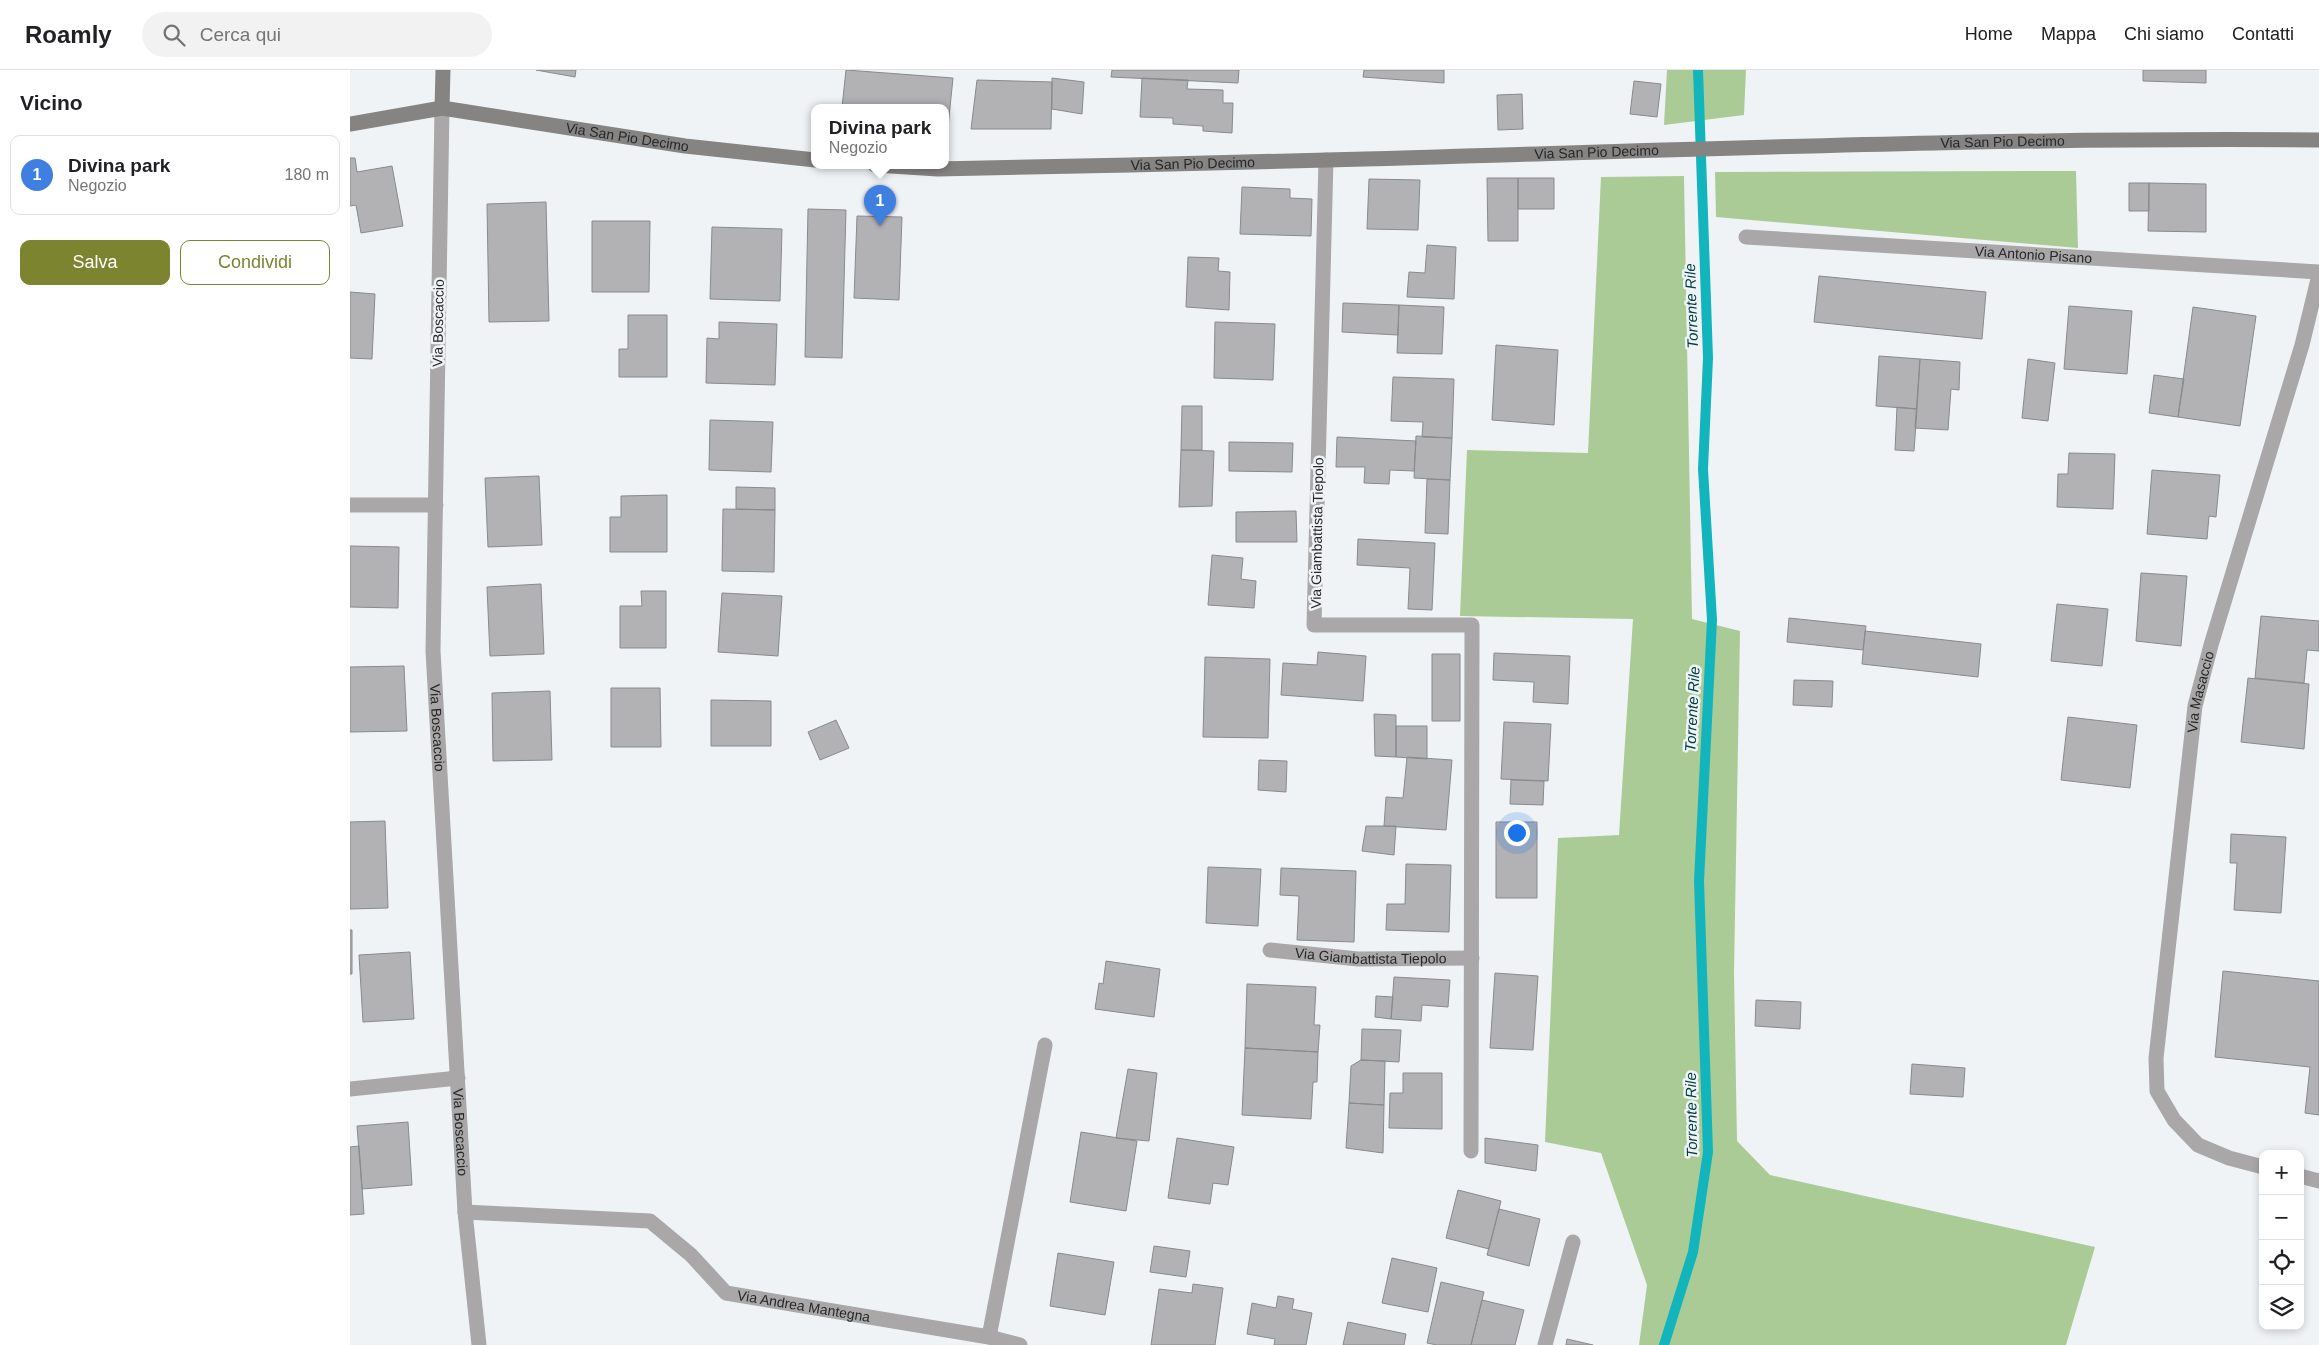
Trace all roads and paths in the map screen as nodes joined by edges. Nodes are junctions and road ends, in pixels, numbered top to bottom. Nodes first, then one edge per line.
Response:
1 (443, 70) edge
2 (442, 108) junction
3 (350, 124) edge
4 (2319, 140) edge
5 (811, 160) edge
6 (1326, 160) junction
7 (949, 169) edge
8 (1746, 237) dead end
9 (2319, 273) edge
10 (350, 505) edge
11 (436, 506) junction
12 (1270, 950) dead end
13 (1472, 958) junction
14 (1046, 1045) dead end
15 (458, 1078) junction
16 (350, 1089) edge
17 (1471, 1151) dead end
18 (2259, 1166) edge
19 (2304, 1177) edge
20 (2319, 1181) edge
21 (465, 1212) junction
22 (1573, 1242) dead end
23 (990, 1337) junction
24 (480, 1345) edge
25 (1020, 1345) edge
26 (1545, 1345) edge

1 - 2 street
2 - 3 street, Via San Pio Decimo
2 - 5 street, Via San Pio Decimo
2 - 11 street, Via Boscaccio
4 - 6 street, Via San Pio Decimo
6 - 7 street, Via San Pio Decimo
6 - 13 street, Via Giambattista Tiepolo
8 - 9 street, Via Antonio Pisano
9 - 18 street, Via Masaccio
10 - 11 street
11 - 15 street, Via Boscaccio
12 - 13 street, Via Giambattista Tiepolo
13 - 17 street, Via Giambattista Tiepolo
14 - 23 street
15 - 16 street
15 - 21 street, Via Boscaccio
19 - 20 street
21 - 23 street, Via Andrea Mantegna
21 - 24 street, Via Boscaccio
22 - 26 street
23 - 25 street, Via Andrea Mantegna

